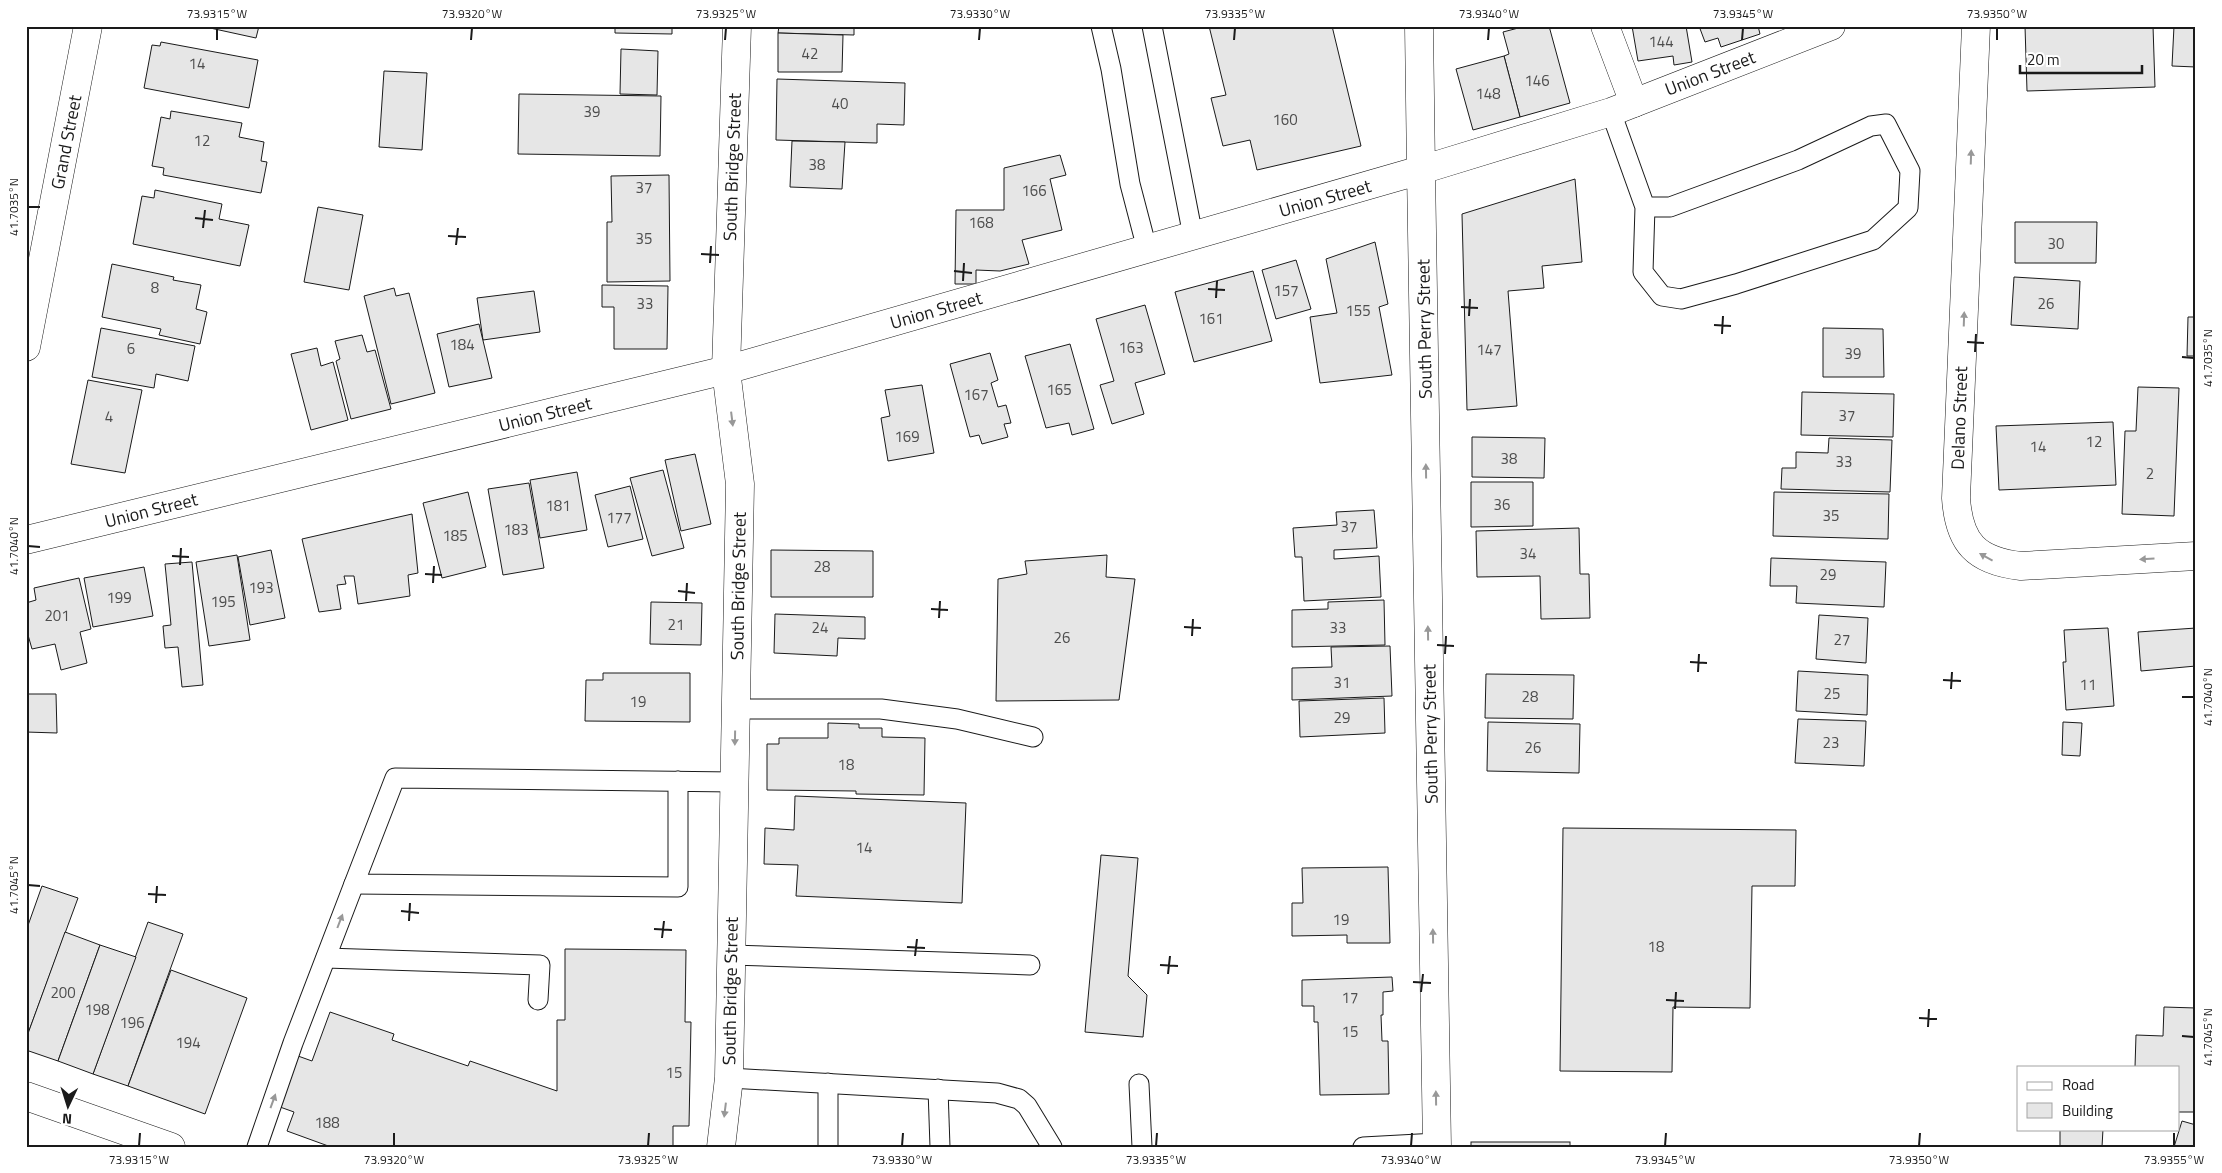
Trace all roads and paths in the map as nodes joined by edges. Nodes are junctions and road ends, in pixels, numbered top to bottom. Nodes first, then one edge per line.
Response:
1 (88, 26) edge
2 (737, 26) edge
3 (1101, 26) edge
4 (1152, 26) edge
5 (1419, 26) edge
6 (1605, 26) edge
7 (1830, 26) edge
8 (1976, 26) edge
9 (1622, 107) junction
10 (1421, 170) junction
11 (1645, 207) junction
12 (1193, 236) junction
13 (1147, 249) junction
14 (26, 347) edge
15 (726, 370) junction
16 (26, 540) edge
17 (2196, 556) edge
18 (736, 710) junction
19 (1033, 737) dead end
20 (678, 782) junction
21 (734, 782) junction
22 (354, 884) junction
23 (731, 955) junction
24 (326, 958) junction
25 (1030, 965) dead end
26 (538, 1000) dead end
27 (729, 1078) junction
28 (828, 1083) junction
29 (1139, 1084) dead end
30 (938, 1090) junction
31 (26, 1096) edge
32 (1437, 1145) edge
33 (168, 1146) edge
34 (257, 1147) edge
35 (721, 1147) edge
36 (828, 1147) edge
37 (940, 1147) edge
38 (1052, 1147) edge
39 (1142, 1147) edge
40 (1363, 1147) edge

1 - 14 street, Grand Street
2 - 15 street, South Bridge Street
3 - 13 lane
4 - 12 lane
5 - 10 street, South Perry Street
6 - 9 street
7 - 9 street, Union Street
17 -> 8 street, Delano Street
9 - 10 street, Union Street
9 - 11 lane
10 - 12 street, Union Street
32 -> 10 street, South Perry Street
11 - 11 lane
12 - 13 street, Union Street
13 - 15 street, Union Street
15 - 16 street, Union Street
15 -> 18 street, South Bridge Street
18 - 19 lane
18 -> 21 street, South Bridge Street
20 - 21 lane
20 - 22 lane
20 - 22 lane
21 - 23 street, South Bridge Street
24 -> 22 lane
23 - 25 lane
23 - 27 street, South Bridge Street
24 - 26 lane
34 -> 24 lane
27 - 28 lane
27 -> 35 street, South Bridge Street
28 - 30 lane
28 - 36 lane
29 - 39 lane
30 - 37 lane
30 - 38 lane
31 - 33 street
32 - 40 lane

